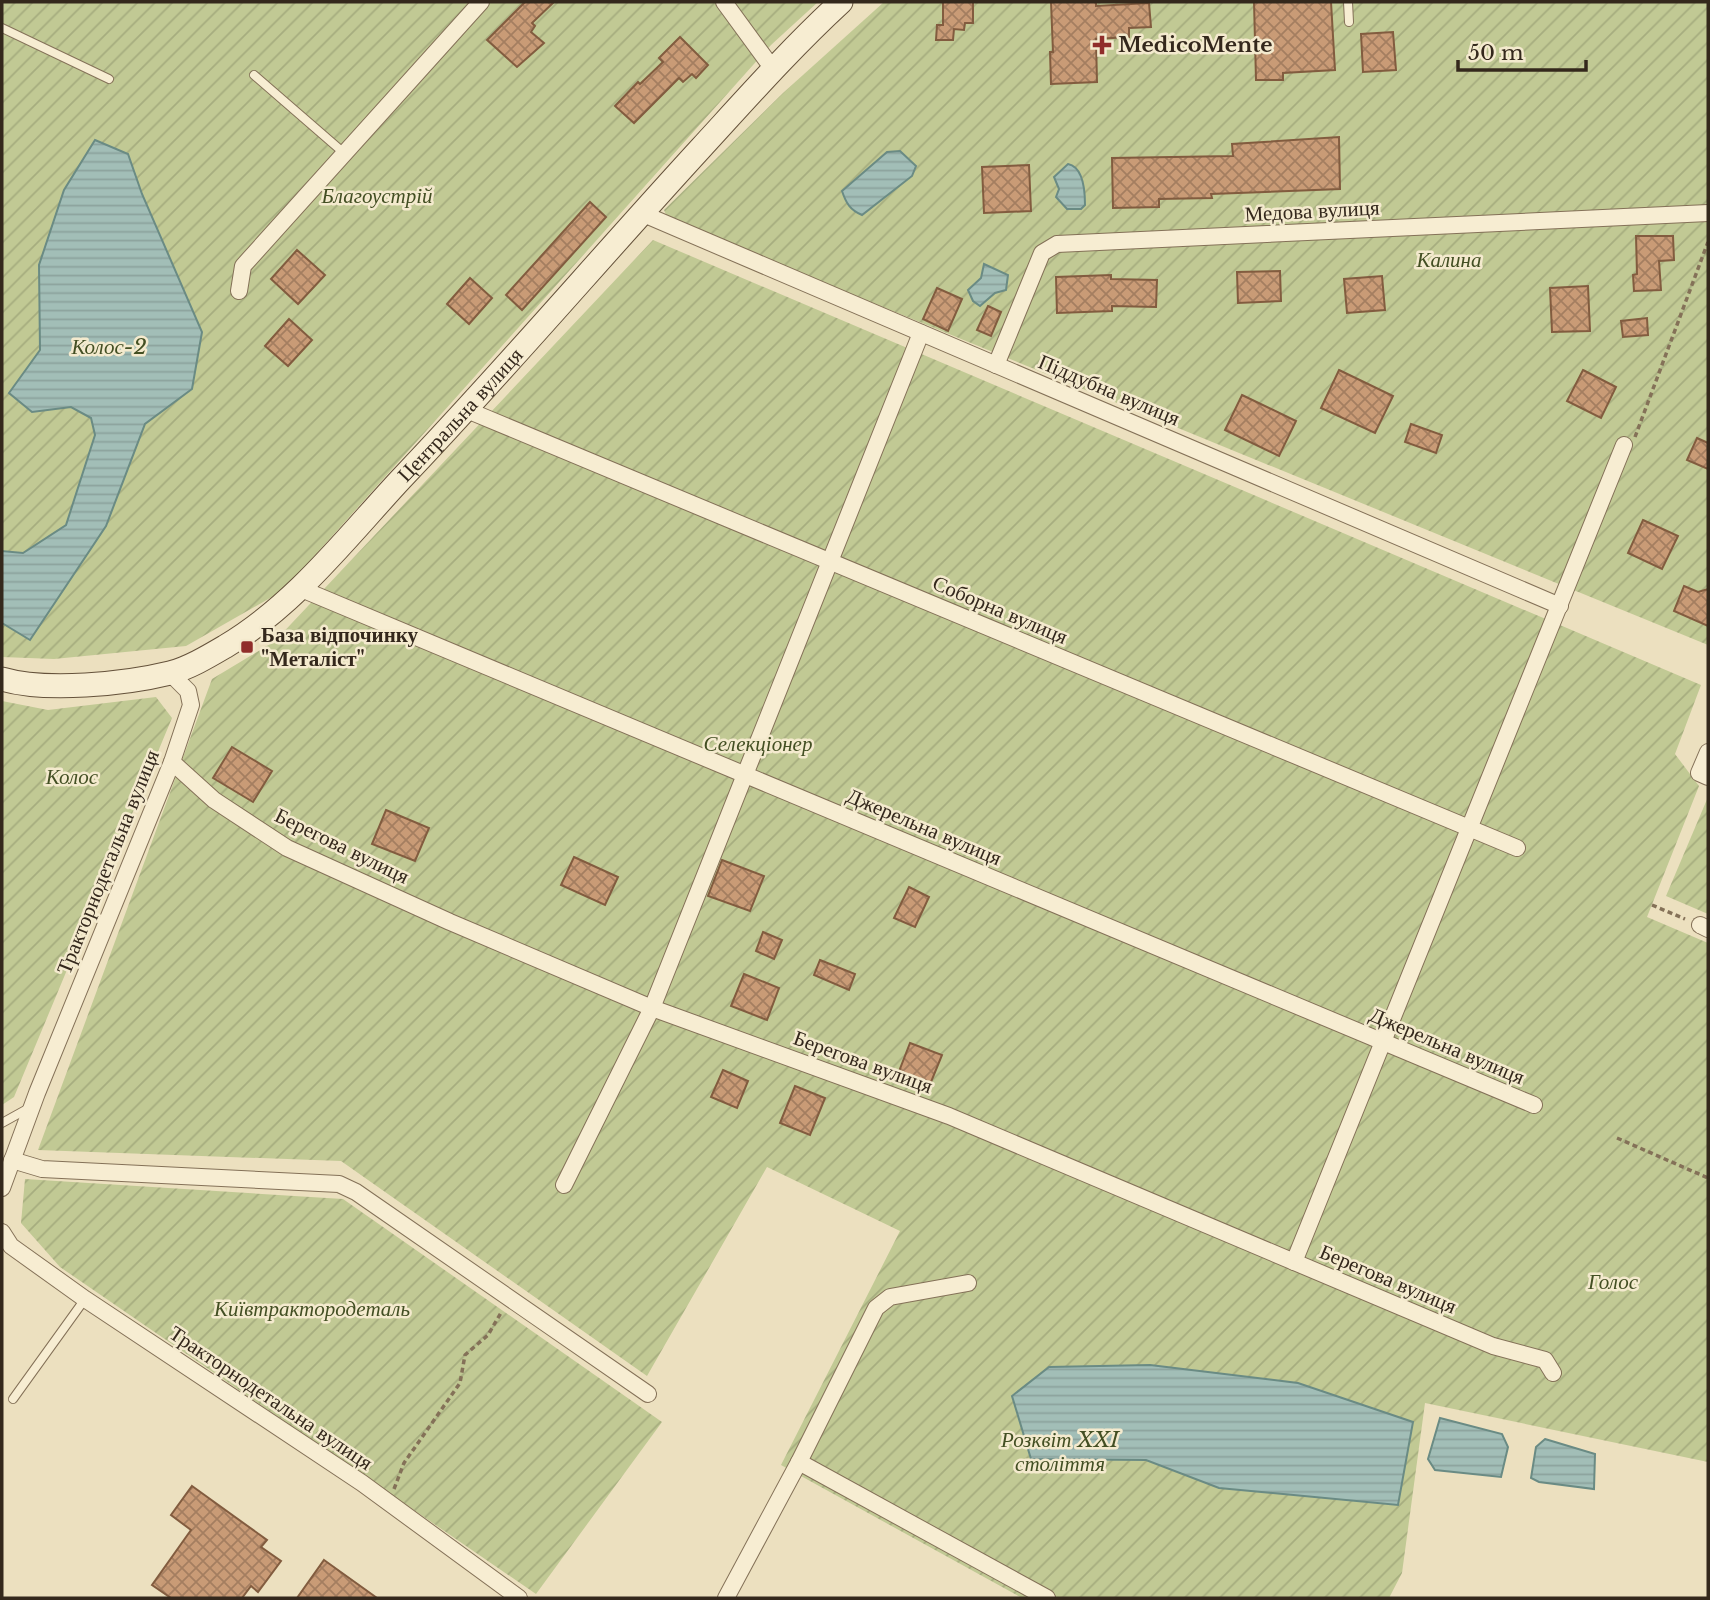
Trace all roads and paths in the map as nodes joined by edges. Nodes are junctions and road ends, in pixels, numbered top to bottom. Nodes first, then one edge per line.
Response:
1 (481, 2) edge
2 (724, 2) edge
3 (841, 2) edge
4 (1348, 2) edge
5 (1349, 22) dead end
6 (2, 28) edge
7 (774, 69) junction
8 (254, 75) dead end
9 (109, 79) dead end
10 (344, 153) junction
11 (641, 213) junction
12 (1708, 213) edge
13 (1708, 243) edge
14 (239, 291) dead end
15 (921, 333) junction
16 (996, 365) junction
17 (467, 410) junction
18 (1629, 443) joint
19 (830, 561) junction
20 (299, 588) junction
21 (1560, 606) junction
22 (170, 673) junction
23 (2, 680) edge
24 (1708, 752) edge
25 (172, 762) junction
26 (745, 775) junction
27 (1708, 777) edge
28 (1468, 828) junction
29 (1517, 848) dead end
30 (1652, 905) dead end
31 (1704, 927) edge
32 (652, 1007) junction
33 (1381, 1042) junction
34 (1534, 1105) dead end
35 (32, 1106) junction
36 (2, 1123) edge
37 (1617, 1138) dead end
38 (12, 1160) junction
39 (1708, 1178) edge
40 (564, 1185) dead end
41 (2, 1188) edge
42 (2, 1232) edge
43 (1294, 1262) junction
44 (968, 1283) dead end
45 (510, 1298) junction
46 (85, 1299) junction
47 (1553, 1373) dead end
48 (648, 1394) dead end
49 (13, 1399) dead end
50 (799, 1462) junction
51 (388, 1504) junction
52 (519, 1598) edge
53 (726, 1598) edge
54 (1047, 1598) edge

1 - 10 street
2 - 7 street
3 - 7 street, Центральна вулиця
4 - 5 lane
6 - 9 lane
7 - 11 street, Центральна вулиця
8 - 10 lane
10 - 14 street
11 - 15 street, Піддубна вулиця
11 - 17 street, Центральна вулиця
12 - 16 street, Медова вулиця
13 - 18 path
15 - 16 street, Піддубна вулиця
15 - 19 street
16 - 21 street, Піддубна вулиця
17 - 19 street, Соборна вулиця
17 - 20 street, Центральна вулиця
18 - 21 street
19 - 26 street
19 - 28 street, Соборна вулиця
20 - 22 street, Центральна вулиця
20 - 26 street, Джерельна вулиця
21 - 28 street
22 - 23 street, Центральна вулиця
22 - 25 street, Тракторнодетальна вулиця
24 - 27 street
25 - 32 street, Берегова вулиця
25 - 35 street, Тракторнодетальна вулиця
26 - 32 street
26 - 33 street, Джерельна вулиця
28 - 29 street, Соборна вулиця
28 - 33 street
30 - 31 path
32 - 40 street
32 - 43 street, Берегова вулиця
33 - 34 street, Джерельна вулиця
33 - 43 street
35 - 36 lane
35 - 38 street, Тракторнодетальна вулиця
37 - 39 path
38 - 41 street, Тракторнодетальна вулиця
38 - 45 street
42 - 46 street, Тракторнодетальна вулиця
43 - 47 street, Берегова вулиця
44 - 50 street
45 - 48 street
45 - 51 path
46 - 49 lane
46 - 51 street, Тракторнодетальна вулиця
50 - 53 street
50 - 54 street
51 - 52 street, Тракторнодетальна вулиця

